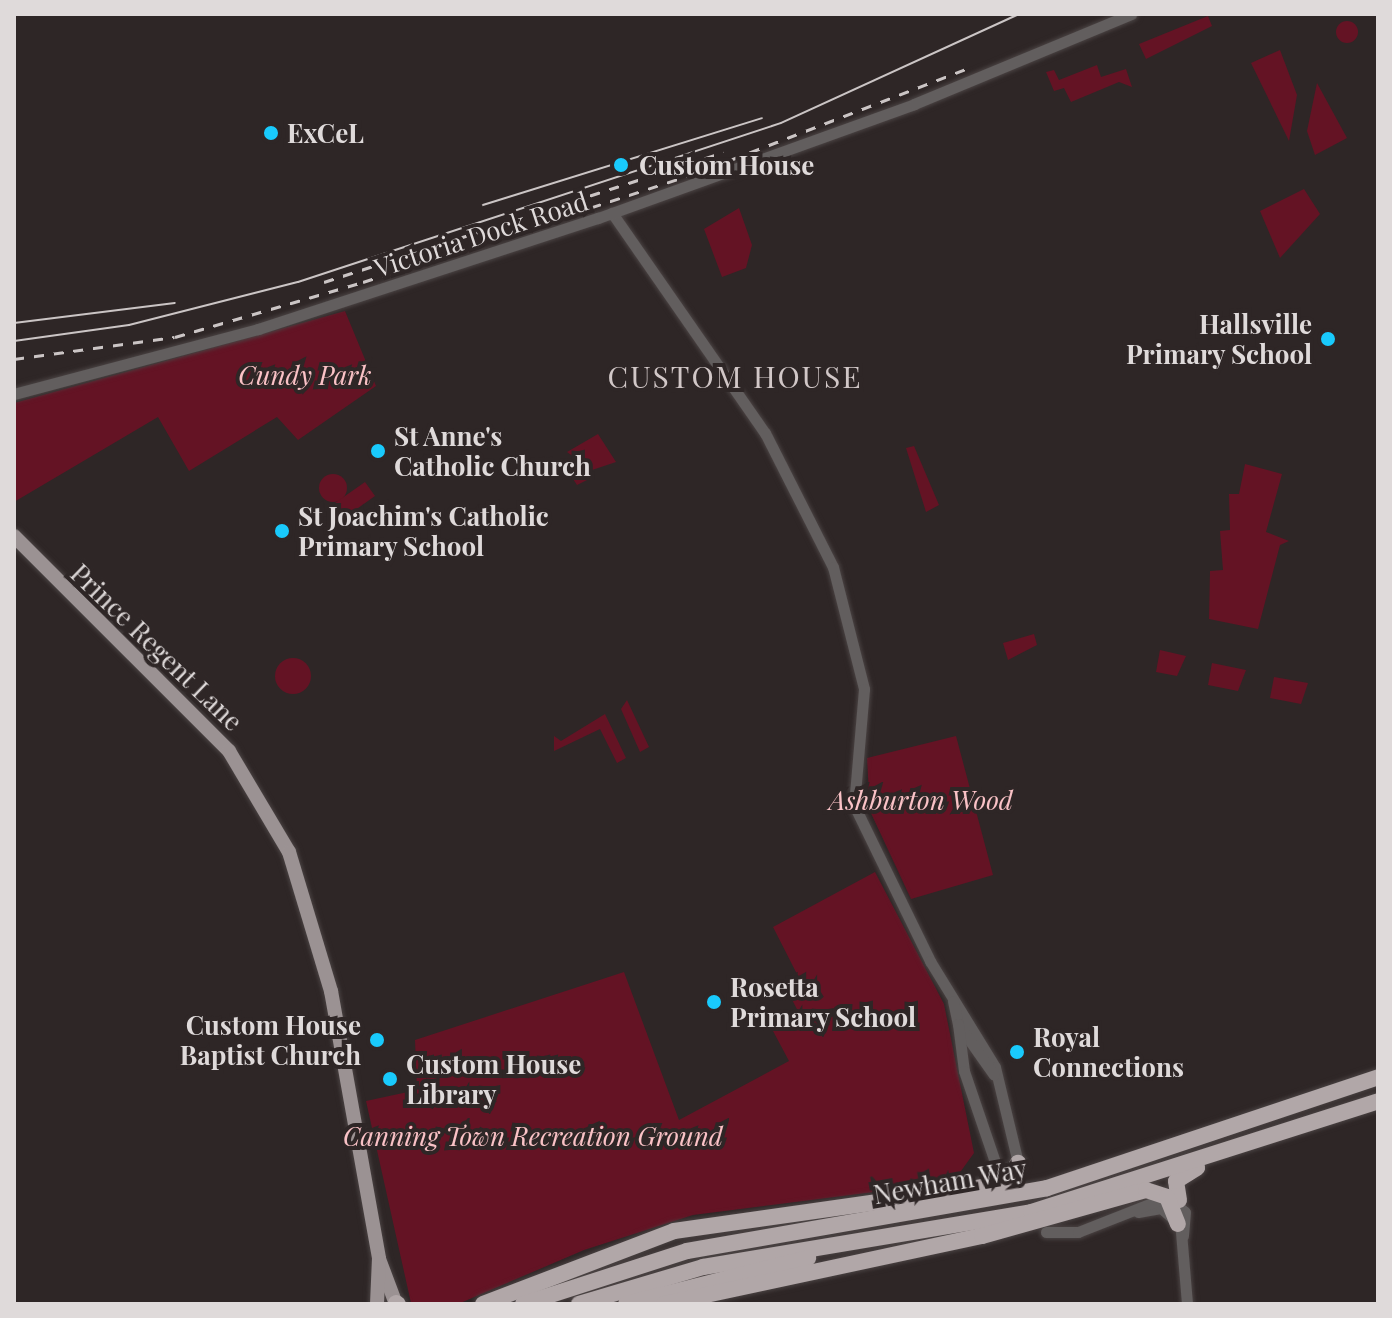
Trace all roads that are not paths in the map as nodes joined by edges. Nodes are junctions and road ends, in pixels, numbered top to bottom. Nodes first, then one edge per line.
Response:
1 (1131, 14) edge
2 (612, 213) junction
3 (14, 394) edge
4 (14, 536) edge
5 (953, 1001) junction
6 (958, 1024) junction
7 (975, 1033) junction
8 (973, 1049) junction
9 (994, 1075) junction
10 (1378, 1077) edge
11 (971, 1080) junction
12 (1378, 1101) edge
13 (1219, 1155) junction
14 (1018, 1163) junction
15 (997, 1168) dead end
16 (1047, 1188) junction
17 (1173, 1198) junction
18 (1122, 1215) junction
19 (1177, 1225) junction
20 (1046, 1232) dead end
21 (778, 1233) junction
22 (855, 1243) junction
23 (640, 1245) junction
24 (379, 1259) junction
25 (377, 1304) edge
26 (397, 1304) edge
27 (483, 1304) edge
28 (523, 1304) edge
29 (579, 1304) edge
30 (626, 1304) edge
31 (664, 1304) edge
32 (1187, 1304) edge

1 - 2 street, Victoria Dock Road
2 - 3 street, Victoria Dock Road
2 - 5 street
4 - 24 main road, Prince Regent Lane
5 - 6 street
5 - 7 street
6 - 8 street
6 - 11 street
7 - 8 street
7 - 9 street
8 - 9 street
8 - 11 street
9 - 14 street
10 - 16 highway, Newham Way
11 - 15 street
12 - 13 highway, Newham Way
13 - 17 highway
13 - 22 highway, Newham Way
14 - 16 highway
14 - 23 highway
16 - 21 highway, Newham Way
17 - 18 street
17 - 19 highway
17 - 31 highway
18 - 19 street
18 - 20 street
19 - 32 street
21 - 23 highway
21 - 28 highway, Newham Way
22 - 29 highway, Newham Way
22 - 30 highway
23 - 27 highway
24 - 25 main road, Prince Regent Lane
24 - 26 main road, Prince Regent Lane

